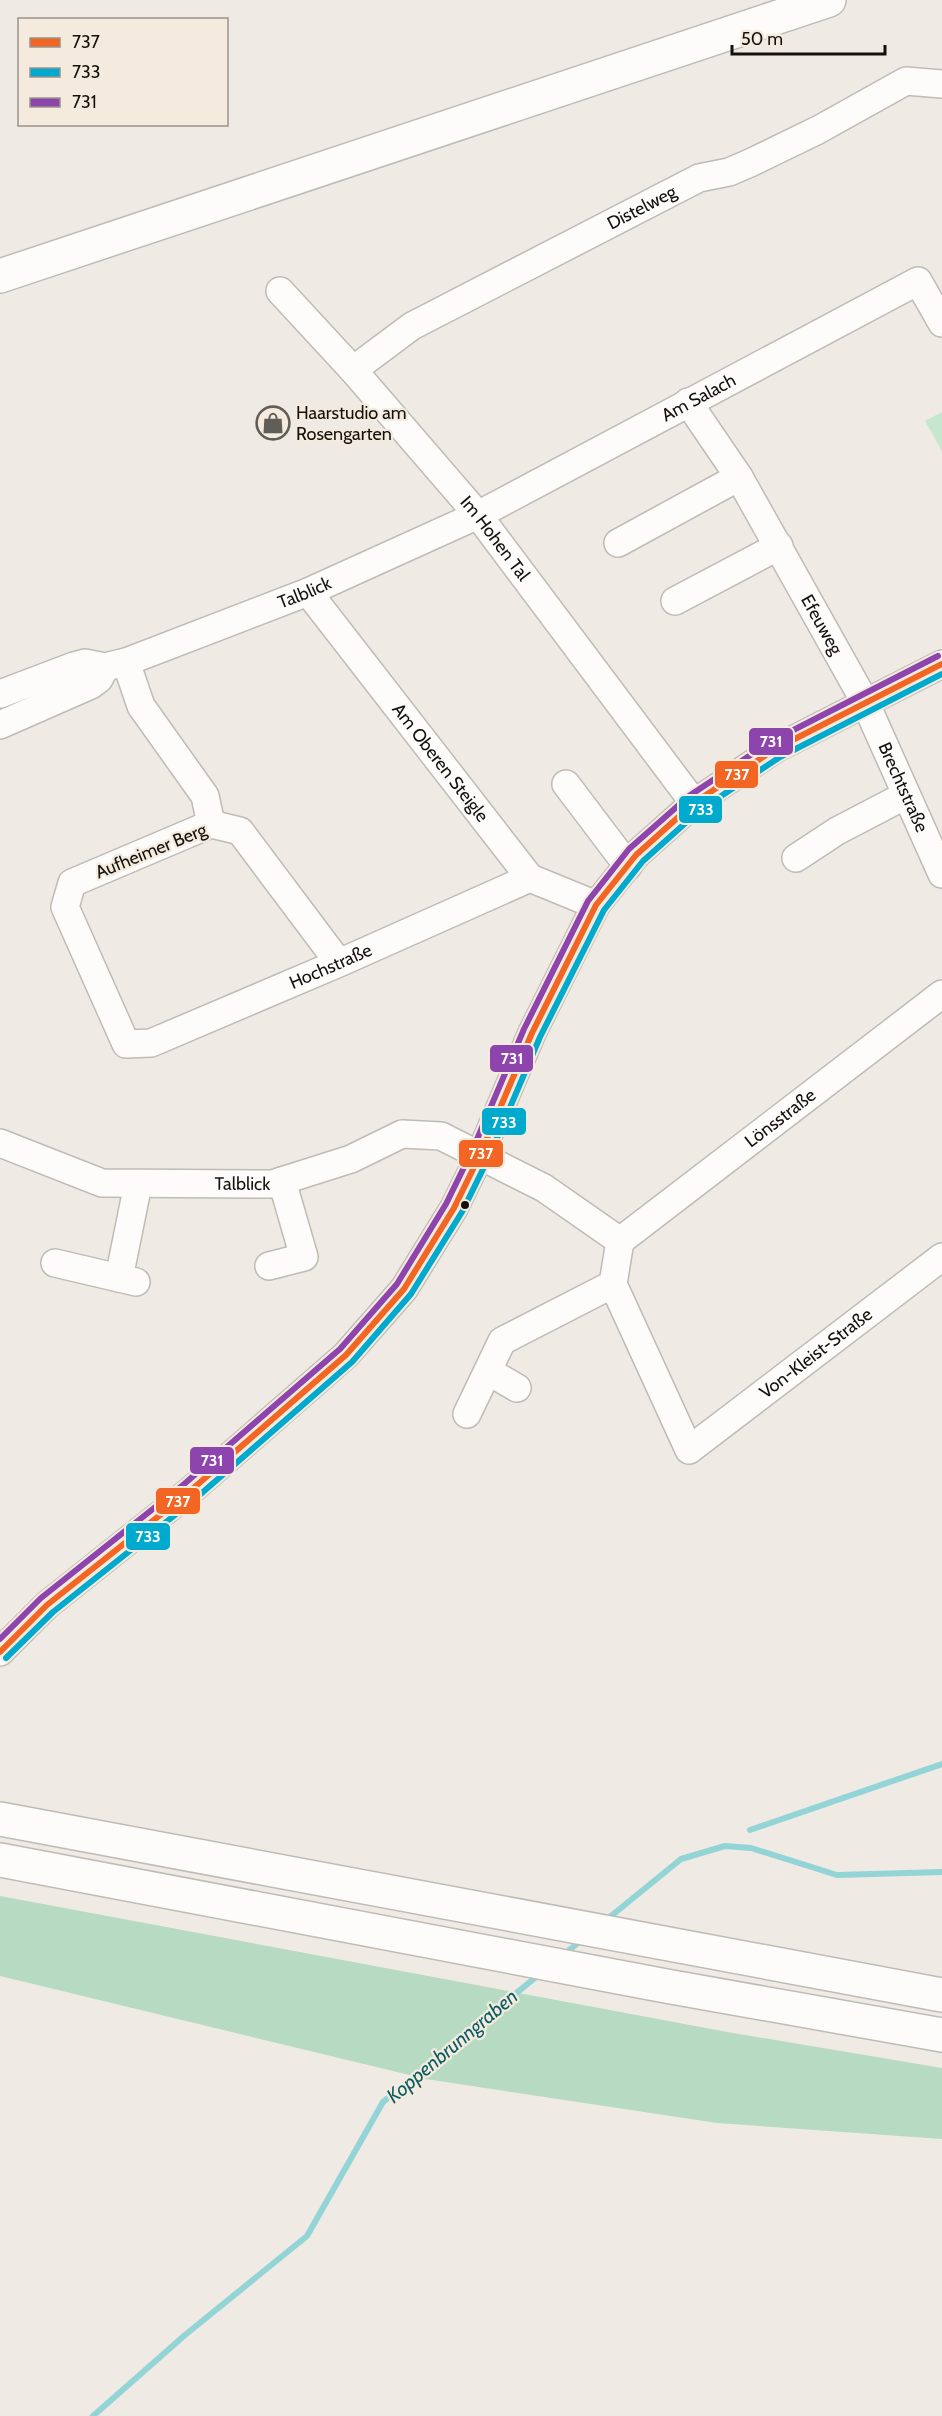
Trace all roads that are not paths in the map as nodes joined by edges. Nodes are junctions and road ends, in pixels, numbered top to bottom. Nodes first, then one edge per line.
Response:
1 (829, 0) edge
2 (942, 84) edge
3 (0, 276) edge
4 (280, 291) dead end
5 (942, 323) edge
6 (353, 370) junction
7 (688, 402) junction
8 (739, 477) junction
9 (478, 515) junction
10 (618, 543) dead end
11 (779, 546) junction
12 (308, 592) junction
13 (675, 601) dead end
14 (942, 664) edge
15 (115, 665) junction
16 (0, 694) edge
17 (865, 702) junction
18 (0, 725) edge
19 (566, 784) dead end
20 (906, 795) junction
21 (694, 803) junction
22 (211, 825) junction
23 (796, 858) dead end
24 (939, 860) edge
25 (628, 866) junction
26 (530, 878) junction
27 (597, 905) junction
28 (339, 963) junction
29 (942, 994) edge
30 (126, 1044) joint
31 (0, 1143) edge
32 (480, 1155) junction
33 (282, 1181) junction
34 (138, 1184) junction
35 (620, 1241) junction
36 (942, 1257) edge
37 (55, 1263) dead end
38 (269, 1266) dead end
39 (613, 1284) junction
40 (488, 1371) junction
41 (517, 1388) dead end
42 (466, 1414) dead end
43 (0, 1653) edge
44 (0, 1819) edge
45 (0, 1860) edge
46 (942, 1995) edge
47 (942, 2035) edge

1 - 3 main road
2 - 6 street, Distelweg
4 - 6 street, Im Hohen Tal
5 - 7 street, Am Salach
6 - 9 street, Im Hohen Tal
7 - 8 street, Efeuweg
7 - 9 street, Am Salach
8 - 10 street
8 - 11 street, Efeuweg
9 - 12 street, Talblick
9 - 21 street, Im Hohen Tal
11 - 13 street
11 - 17 street, Efeuweg
12 - 15 street, Talblick
12 - 26 street, Am Oberen Steigle
14 - 17 street
15 - 16 street, Talblick
15 - 18 street, Talblick
15 - 22 street
17 - 20 street, Brechtstraße
17 - 21 street
19 - 25 street
20 - 23 street
20 - 24 street, Brechtstraße
21 - 25 street
22 - 28 street, Aufheimer Berg
22 - 30 street, Aufheimer Berg
25 - 27 street
26 - 27 street
26 - 28 street, Hochstraße
27 - 32 street
28 - 30 street, Hochstraße
29 - 35 street, Lönsstraße
31 - 34 street, Talblick
32 - 33 street, Talblick
32 - 35 street, Talblick
32 - 43 street
33 - 34 street, Talblick
33 - 38 street
34 - 37 street
35 - 39 street
36 - 39 street, Von-Kleist-Straße
39 - 40 street
40 - 41 street
40 - 42 street
44 - 46 main road
45 - 47 main road

